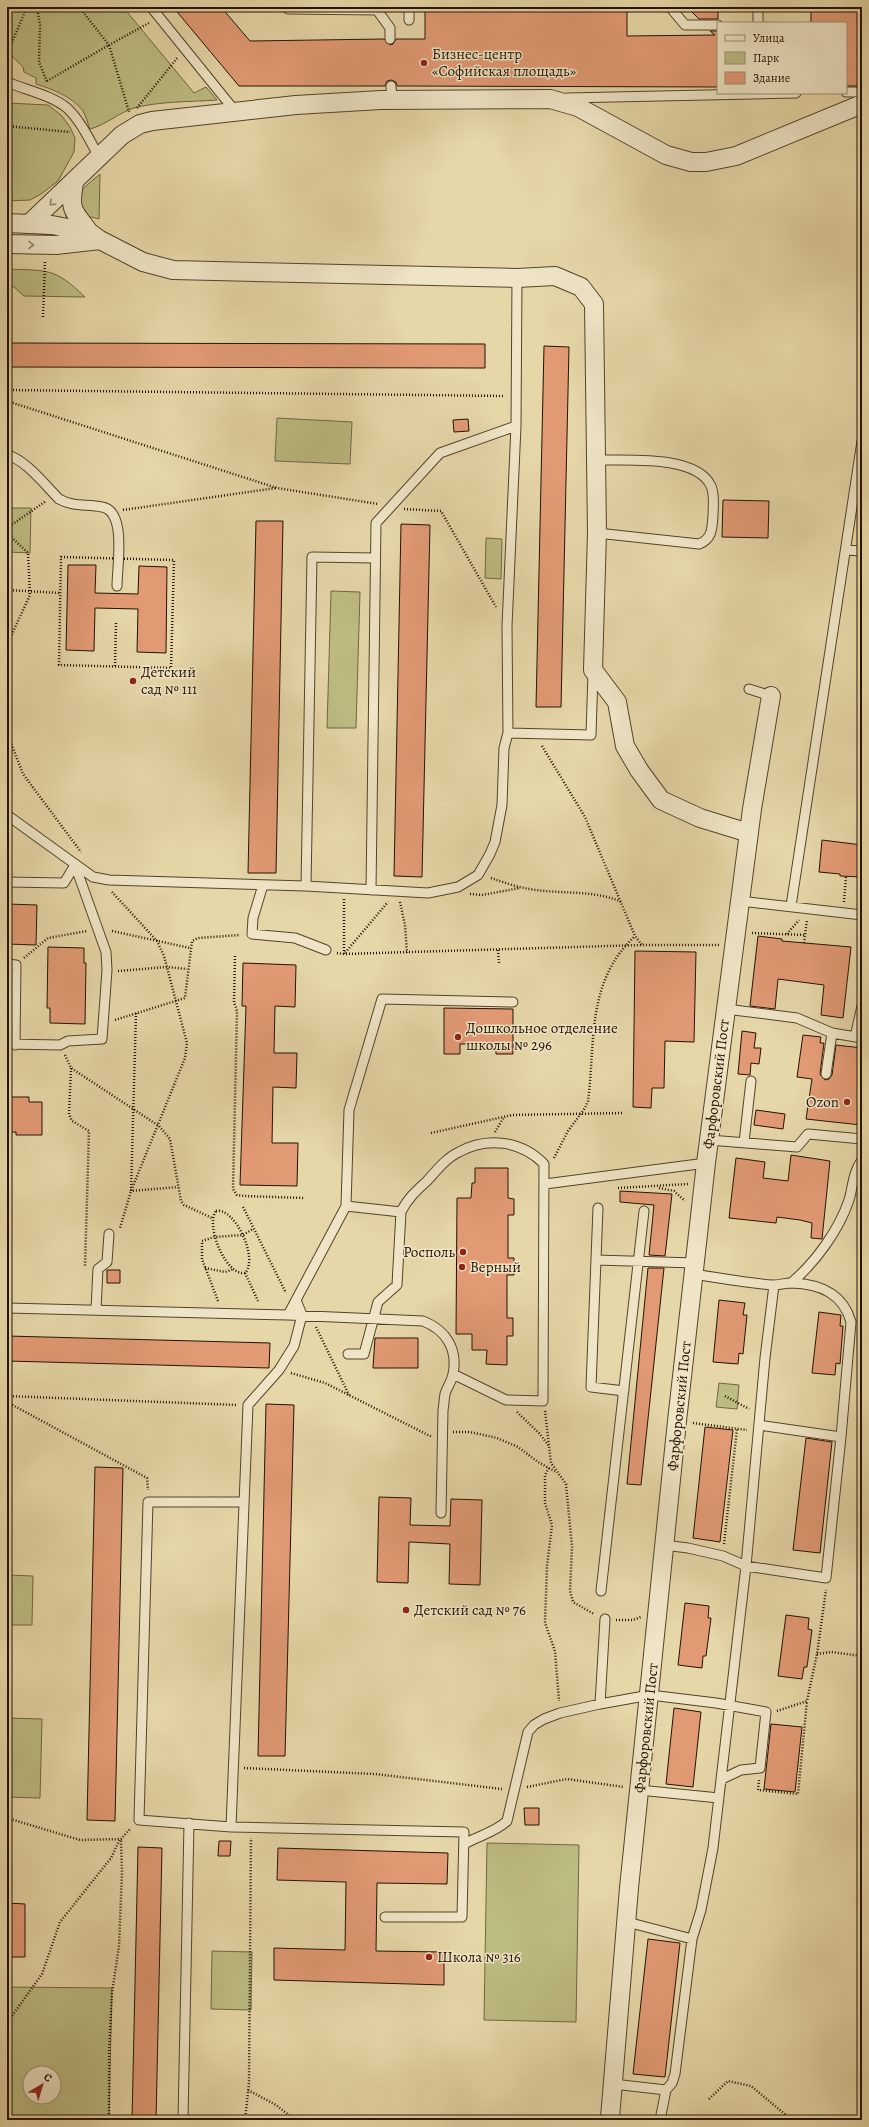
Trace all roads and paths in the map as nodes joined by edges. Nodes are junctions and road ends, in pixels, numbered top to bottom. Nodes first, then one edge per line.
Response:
1 (27, 7) edge
2 (37, 7) edge
3 (79, 7) edge
4 (151, 7) edge
5 (409, 7) edge
6 (670, 7) edge
7 (758, 7) edge
8 (288, 9) dead end
9 (159, 18) junction
10 (409, 20) dead end
11 (758, 22) edge
12 (717, 25) edge
13 (390, 39) dead end
14 (109, 45) junction
15 (185, 49) junction
16 (7, 54) edge
17 (47, 81) junction
18 (7, 82) edge
19 (755, 94) edge
20 (854, 96) edge
21 (550, 99) junction
22 (55, 101) junction
23 (235, 112) junction
24 (7, 126) edge
25 (72, 132) dead end
26 (99, 157) junction
27 (74, 183) junction
28 (7, 223) edge
29 (30, 224) junction
30 (94, 236) junction
31 (7, 244) edge
32 (45, 262) dead end
33 (518, 278) junction
34 (43, 317) dead end
35 (7, 390) edge
36 (517, 397) junction
37 (7, 401) edge
38 (516, 426) junction
39 (862, 441) edge
40 (7, 455) edge
41 (595, 460) junction
42 (277, 488) junction
43 (56, 496) junction
44 (390, 508) junction
45 (110, 510) junction
46 (7, 528) edge
47 (7, 533) edge
48 (597, 533) junction
49 (846, 550) junction
50 (862, 551) edge
51 (376, 558) junction
52 (117, 559) junction
53 (117, 586) dead end
54 (7, 590) edge
55 (30, 591) junction
56 (61, 592) junction
57 (116, 622) dead end
58 (507, 626) junction
59 (7, 645) edge
60 (115, 666) junction
61 (593, 670) junction
62 (749, 689) dead end
63 (771, 696) joint
64 (7, 733) edge
65 (508, 733) junction
66 (536, 734) junction
67 (7, 815) edge
68 (749, 833) junction
69 (83, 855) dead end
70 (75, 865) junction
71 (479, 874) junction
72 (846, 876) dead end
73 (96, 877) junction
74 (7, 882) edge
75 (64, 883) junction
76 (82, 884) junction
77 (263, 885) junction
78 (306, 886) junction
79 (458, 887) junction
80 (344, 888) junction
81 (522, 888) junction
82 (371, 890) junction
83 (397, 891) junction
84 (740, 901) junction
85 (622, 902) junction
86 (791, 906) junction
87 (808, 909) junction
88 (842, 913) junction
89 (862, 915) edge
90 (99, 929) junction
91 (252, 934) junction
92 (805, 935) junction
93 (636, 936) junction
94 (735, 940) junction
95 (157, 941) junction
96 (804, 943) dead end
97 (642, 945) junction
98 (626, 946) junction
99 (190, 948) junction
100 (326, 950) dead end
101 (498, 950) junction
102 (408, 953) junction
103 (344, 954) junction
104 (235, 956) dead end
105 (500, 963) dead end
106 (12, 965) edge
107 (167, 967) junction
108 (187, 969) junction
109 (107, 970) junction
110 (175, 1000) junction
111 (514, 1002) dead end
112 (862, 1006) edge
113 (726, 1009) junction
114 (136, 1013) junction
115 (103, 1024) junction
116 (832, 1033) junction
117 (858, 1038) edge
118 (11, 1045) edge
119 (60, 1045) junction
120 (71, 1068) junction
121 (826, 1074) dead end
122 (751, 1081) dead end
123 (132, 1107) junction
124 (624, 1113) dead end
125 (580, 1114) junction
126 (159, 1126) junction
127 (431, 1133) dead end
128 (709, 1140) junction
129 (862, 1140) edge
130 (744, 1142) junction
131 (862, 1160) edge
132 (706, 1163) junction
133 (544, 1164) junction
134 (704, 1183) junction
135 (545, 1184) junction
136 (178, 1187) junction
137 (656, 1187) junction
138 (611, 1189) dead end
139 (131, 1191) junction
140 (304, 1198) dead end
141 (346, 1206) junction
142 (243, 1207) dead end
143 (598, 1208) dead end
144 (644, 1211) dead end
145 (401, 1212) junction
146 (212, 1218) junction
147 (700, 1219) junction
148 (253, 1228) junction
149 (108, 1234) joint
150 (243, 1235) junction
151 (214, 1237) junction
152 (596, 1260) junction
153 (638, 1261) junction
154 (205, 1268) junction
155 (234, 1269) junction
156 (694, 1269) junction
157 (244, 1272) junction
158 (98, 1277) junction
159 (791, 1283) junction
160 (774, 1285) junction
161 (295, 1303) junction
162 (7, 1308) edge
163 (96, 1310) junction
164 (218, 1313) junction
165 (264, 1314) junction
166 (288, 1315) junction
167 (306, 1316) junction
168 (373, 1318) junction
169 (348, 1354) dead end
170 (279, 1370) junction
171 (453, 1374) junction
172 (624, 1391) junction
173 (349, 1395) junction
174 (7, 1396) edge
175 (725, 1396) dead end
176 (506, 1400) junction
177 (543, 1401) junction
178 (7, 1402) edge
179 (248, 1405) junction
180 (760, 1414) junction
181 (677, 1420) junction
182 (759, 1428) junction
183 (737, 1429) junction
184 (443, 1437) junction
185 (841, 1437) junction
186 (550, 1446) junction
187 (548, 1468) junction
188 (558, 1472) junction
189 (148, 1502) junction
190 (243, 1502) junction
191 (441, 1512) dead end
192 (664, 1545) junction
193 (723, 1556) junction
194 (746, 1566) junction
195 (826, 1578) junction
196 (601, 1591) dead end
197 (658, 1613) junction
198 (605, 1619) junction
199 (817, 1654) junction
200 (862, 1656) edge
201 (650, 1695) junction
202 (807, 1702) junction
203 (600, 1704) junction
204 (730, 1707) junction
205 (766, 1712) junction
206 (560, 1714) junction
207 (233, 1768) junction
208 (760, 1768) junction
209 (722, 1779) junction
210 (515, 1789) junction
211 (639, 1790) junction
212 (719, 1798) junction
213 (7, 1818) edge
214 (139, 1820) junction
215 (189, 1823) junction
216 (231, 1827) junction
217 (251, 1828) junction
218 (121, 1839) junction
219 (464, 1844) junction
220 (386, 1917) dead end
221 (627, 1922) junction
222 (692, 1939) junction
223 (7, 2023) edge
224 (613, 2084) junction
225 (248, 2090) junction
226 (666, 2090) junction
227 (709, 2099) dead end
228 (610, 2119) edge
229 (109, 2120) edge
230 (184, 2120) edge
231 (246, 2120) edge
232 (295, 2120) edge
233 (572, 2120) edge
234 (660, 2120) edge
235 (792, 2120) edge

1 - 16 path
2 - 17 path
3 - 14 path
4 - 9 lane
5 - 10 lane
6 - 12 lane
7 - 11 lane
8 - 13 lane
9 - 14 path
9 - 15 lane
14 - 15 path
14 - 17 path
15 - 23 lane
17 - 22 path
18 - 22 lane
19 - 21 lane
20 - 21 street
21 - 23 street
22 - 26 lane
23 - 26 street
24 - 25 path
26 - 27 street
27 -> 29 street
27 - 30 street
28 - 29 street
29 - 30 street
31 -> 30 street
30 - 33 street
32 - 34 path
33 - 36 lane
33 - 41 street
35 - 36 path
36 - 38 lane
37 - 42 path
38 - 44 lane
38 - 58 lane
39 - 49 lane
40 - 43 lane
41 - 48 street
41 - 48 lane
42 - 44 path
42 - 45 path
43 - 45 lane
43 - 46 path
44 - 51 lane
44 - 58 path
45 - 52 lane
47 - 55 path
48 - 61 street
49 - 50 lane
49 - 86 lane
51 - 78 lane
51 - 82 lane
52 - 53 lane
52 - 56 path
52 - 60 path
54 - 55 path
55 - 56 path
55 - 59 path
56 - 60 path
57 - 60 path
58 - 65 lane
61 - 66 lane
61 - 68 street
62 - 63 lane
63 - 68 street, Фарфоровский Пост
64 - 69 path
65 - 66 lane
65 - 71 lane
66 - 85 path
67 - 70 lane
68 - 84 street, Фарфоровский Пост
70 - 73 lane
70 - 75 lane
70 - 76 lane
71 - 79 lane
71 - 81 path
72 - 88 path
73 - 76 lane
73 - 77 lane
73 - 95 path
74 - 75 lane
75 - 76 lane
76 - 90 lane
77 - 78 lane
77 - 91 lane
78 - 80 lane
79 - 81 path
79 - 83 lane
80 - 82 lane
80 - 103 path
81 - 85 path
82 - 83 lane
83 - 102 path
83 - 103 path
84 - 86 lane
84 - 94 street, Фарфоровский Пост
85 - 93 path
86 - 87 lane
87 - 88 lane
87 - 92 path
88 - 89 lane
90 - 95 path
90 - 106 path
90 - 109 lane
91 - 99 path
91 - 100 lane
92 - 94 path
92 - 96 path
93 - 97 path
93 - 98 path
94 - 97 path
94 - 113 street, Фарфоровский Пост
95 - 99 path
95 - 107 path
97 - 98 path
98 - 101 path
98 - 125 path
99 - 108 path
101 - 102 path
101 - 105 path
102 - 103 path
104 - 140 path
106 - 118 lane
107 - 108 path
107 - 109 path
107 - 110 path
108 - 110 path
109 - 115 lane
110 - 114 path
110 - 126 path
111 - 141 lane
112 - 117 lane
113 - 116 lane
113 - 128 street, Фарфоровский Пост
114 - 115 path
114 - 123 path
115 - 119 lane
116 - 117 lane
116 - 121 lane
118 - 119 lane
119 - 120 path
120 - 123 path
120 - 158 path
122 - 130 lane
123 - 126 path
123 - 139 path
124 - 125 path
125 - 127 path
125 - 133 path
126 - 136 path
126 - 139 path
128 - 130 lane
128 - 132 street, Фарфоровский Пост
129 - 130 lane
131 - 159 lane
132 - 134 street, Фарфоровский Пост
132 - 135 lane
133 - 135 lane
133 - 145 lane
134 - 137 path
134 - 147 street, Фарфоровский Пост
135 - 177 lane
136 - 139 path
136 - 146 path
137 - 138 path
137 - 147 path
139 - 149 path
141 - 145 lane
141 - 161 lane
142 - 148 path
143 - 152 lane
144 - 153 lane
145 - 168 lane
146 - 150 path
146 - 151 path
147 - 156 street, Фарфоровский Пост
148 - 150 path
148 - 161 path
149 - 158 lane
150 - 151 path
150 - 157 path
151 - 154 path
151 - 155 path
152 - 153 lane
152 - 172 lane
153 - 156 lane
153 - 172 lane
154 - 155 path
154 - 164 path
155 - 157 path
156 - 160 lane
156 - 181 street, Фарфоровский Пост
157 - 165 path
158 - 163 lane
159 - 160 lane
159 - 185 lane
160 - 180 lane
161 - 166 lane
161 - 167 lane
162 - 163 lane
163 - 164 lane
164 - 165 lane
165 - 166 lane
166 - 167 lane
167 - 168 lane
167 - 170 lane
167 - 173 path
168 - 169 lane
168 - 171 lane
170 - 173 path
170 - 179 lane
171 - 176 lane
171 - 184 lane
172 - 196 lane
173 - 184 path
174 - 179 path
175 - 180 path
176 - 177 lane
176 - 186 path
177 - 186 path
178 - 189 path
179 - 190 lane
180 - 182 lane
181 - 183 path
181 - 192 street, Фарфоровский Пост
182 - 183 path
182 - 185 lane
182 - 194 lane
183 - 193 path
184 - 187 path
184 - 191 lane
185 - 195 lane
186 - 188 path
187 - 188 path
187 - 206 path
188 - 198 path
189 - 190 lane
189 - 214 lane
190 - 207 lane
192 - 193 lane
192 - 197 street, Фарфоровский Пост
193 - 194 lane
194 - 195 lane
194 - 204 lane
195 - 199 path
197 - 198 path
197 - 201 street, Фарфоровский Пост
198 - 203 lane
199 - 200 path
199 - 202 path
201 - 203 lane
201 - 204 lane
201 - 211 street, Фарфоровский Пост
202 - 205 path
202 - 208 path
203 - 206 lane
204 - 205 lane
204 - 209 lane
205 - 208 lane
206 - 210 lane
207 - 210 path
207 - 216 lane
208 - 209 lane
209 - 212 lane
210 - 211 path
210 - 219 lane
211 - 212 lane
211 - 221 street, Фарфоровский Пост
212 - 222 lane
213 - 218 path
214 - 215 lane
214 - 218 path
215 - 216 lane
215 - 230 lane
216 - 217 lane
217 - 219 lane
217 - 225 path
218 - 223 path
218 - 229 path
219 - 220 lane
221 - 222 lane
221 - 224 street, Фарфоровский Пост
222 - 226 lane
224 - 226 lane
224 - 228 street, Фарфоровский Пост
225 - 231 path
225 - 232 path
226 - 234 lane
227 - 235 path
228 - 233 path

